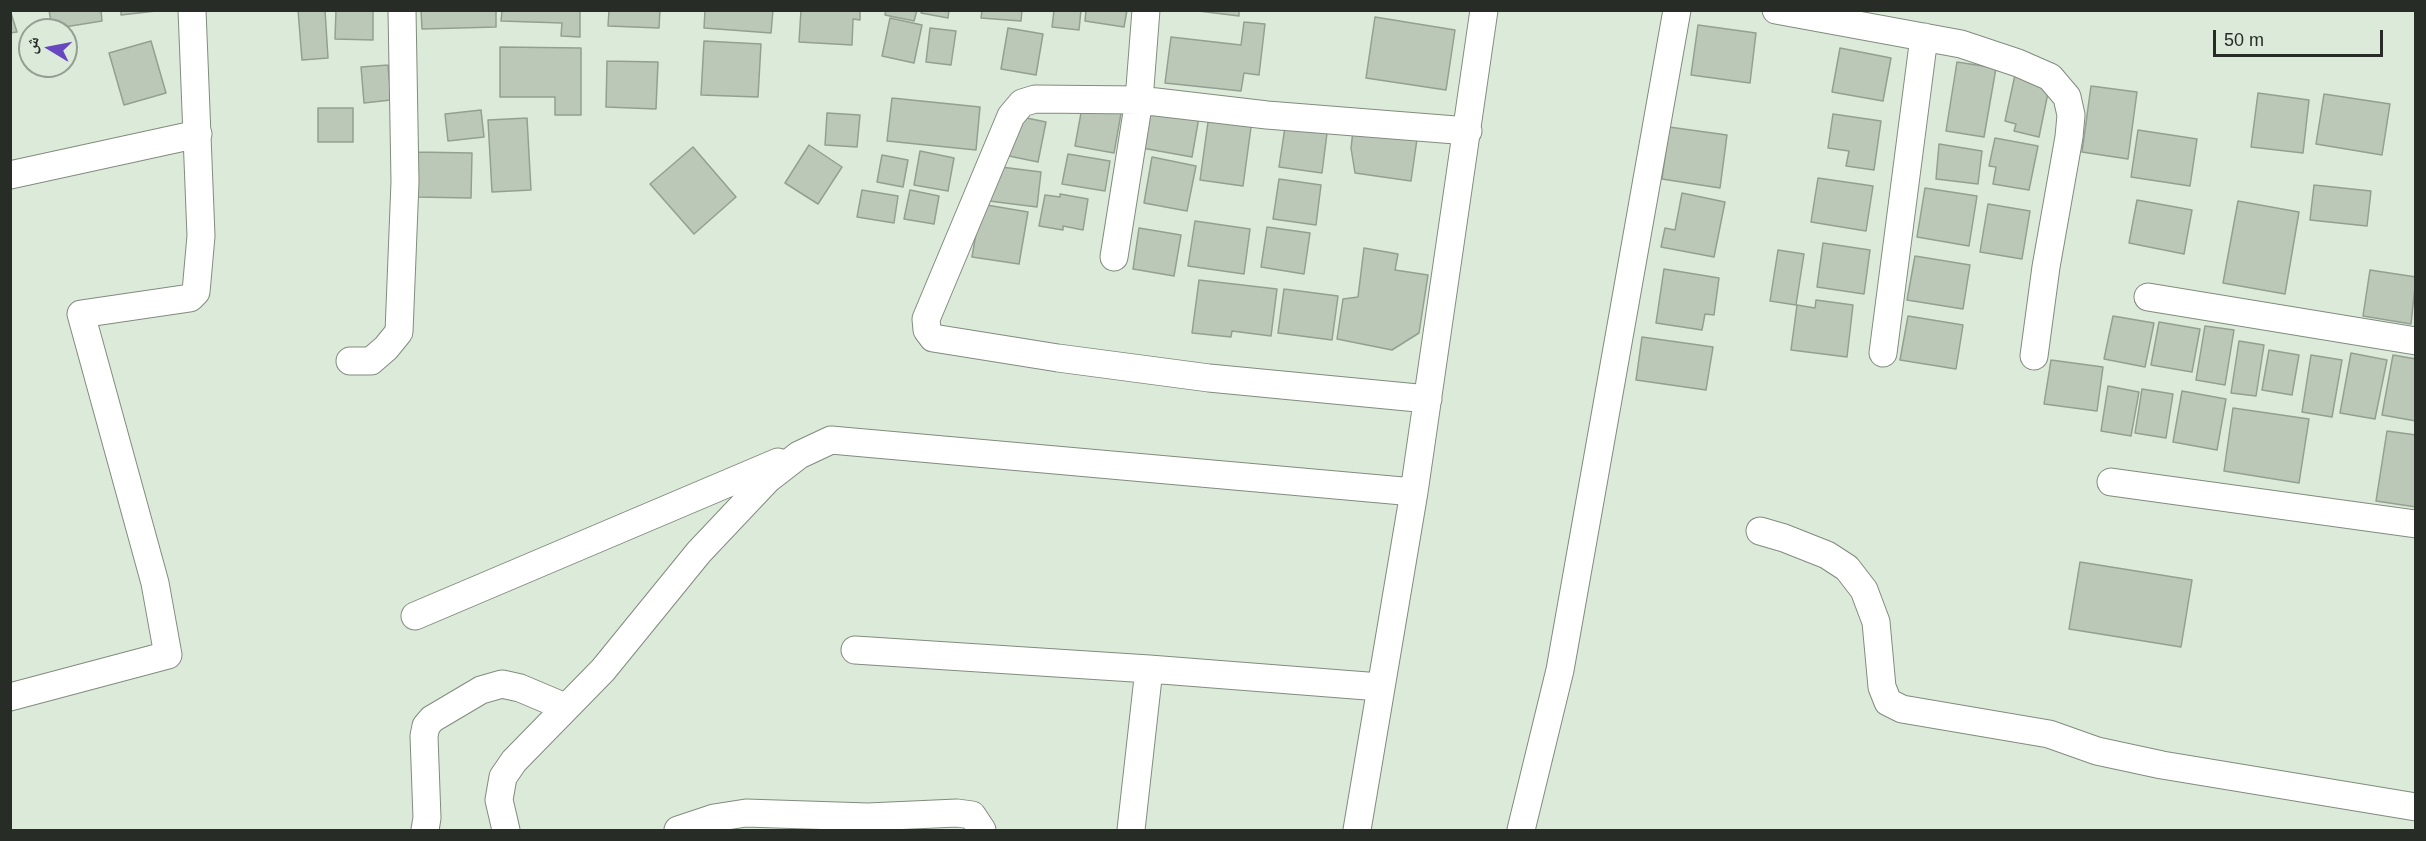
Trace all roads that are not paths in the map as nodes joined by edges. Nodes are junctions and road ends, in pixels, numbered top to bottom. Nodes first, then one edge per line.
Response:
1 (192, 10) edge
2 (402, 10) edge
3 (1146, 10) edge
4 (1484, 10) edge
5 (1677, 10) edge
6 (1776, 10) edge
7 (1924, 38) junction
8 (1139, 100) junction
9 (1468, 131) junction
10 (198, 134) junction
11 (10, 175) edge
12 (1114, 257) dead end
13 (2148, 297) dead end
14 (2415, 341) edge
15 (1883, 353) dead end
16 (2034, 356) dead end
17 (350, 362) dead end
18 (1428, 399) junction
19 (831, 440) junction
20 (2111, 482) dead end
21 (1414, 492) junction
22 (2415, 524) edge
23 (1760, 531) dead end
24 (415, 616) dead end
25 (855, 650) dead end
26 (1149, 669) junction
27 (1380, 687) junction
28 (10, 697) edge
29 (566, 707) junction
30 (2415, 807) edge
31 (425, 831) edge
32 (506, 831) edge
33 (678, 831) edge
34 (982, 831) edge
35 (1131, 831) edge
36 (1357, 831) edge
37 (1521, 831) edge

1 - 10 street
2 - 17 street
3 - 8 street
4 - 9 street
5 - 37 street
6 - 7 street
7 - 15 street
7 - 16 street
8 - 9 street
8 - 12 street
8 - 18 street
9 - 18 street
10 - 11 street
10 - 28 street
13 - 14 street
18 - 21 street
19 - 21 street
19 - 24 street
19 - 29 street
20 - 22 street
21 - 27 street
23 - 30 street
25 - 26 street
26 - 27 street
26 - 35 street
27 - 36 street
29 - 31 street
29 - 32 street
33 - 34 street

